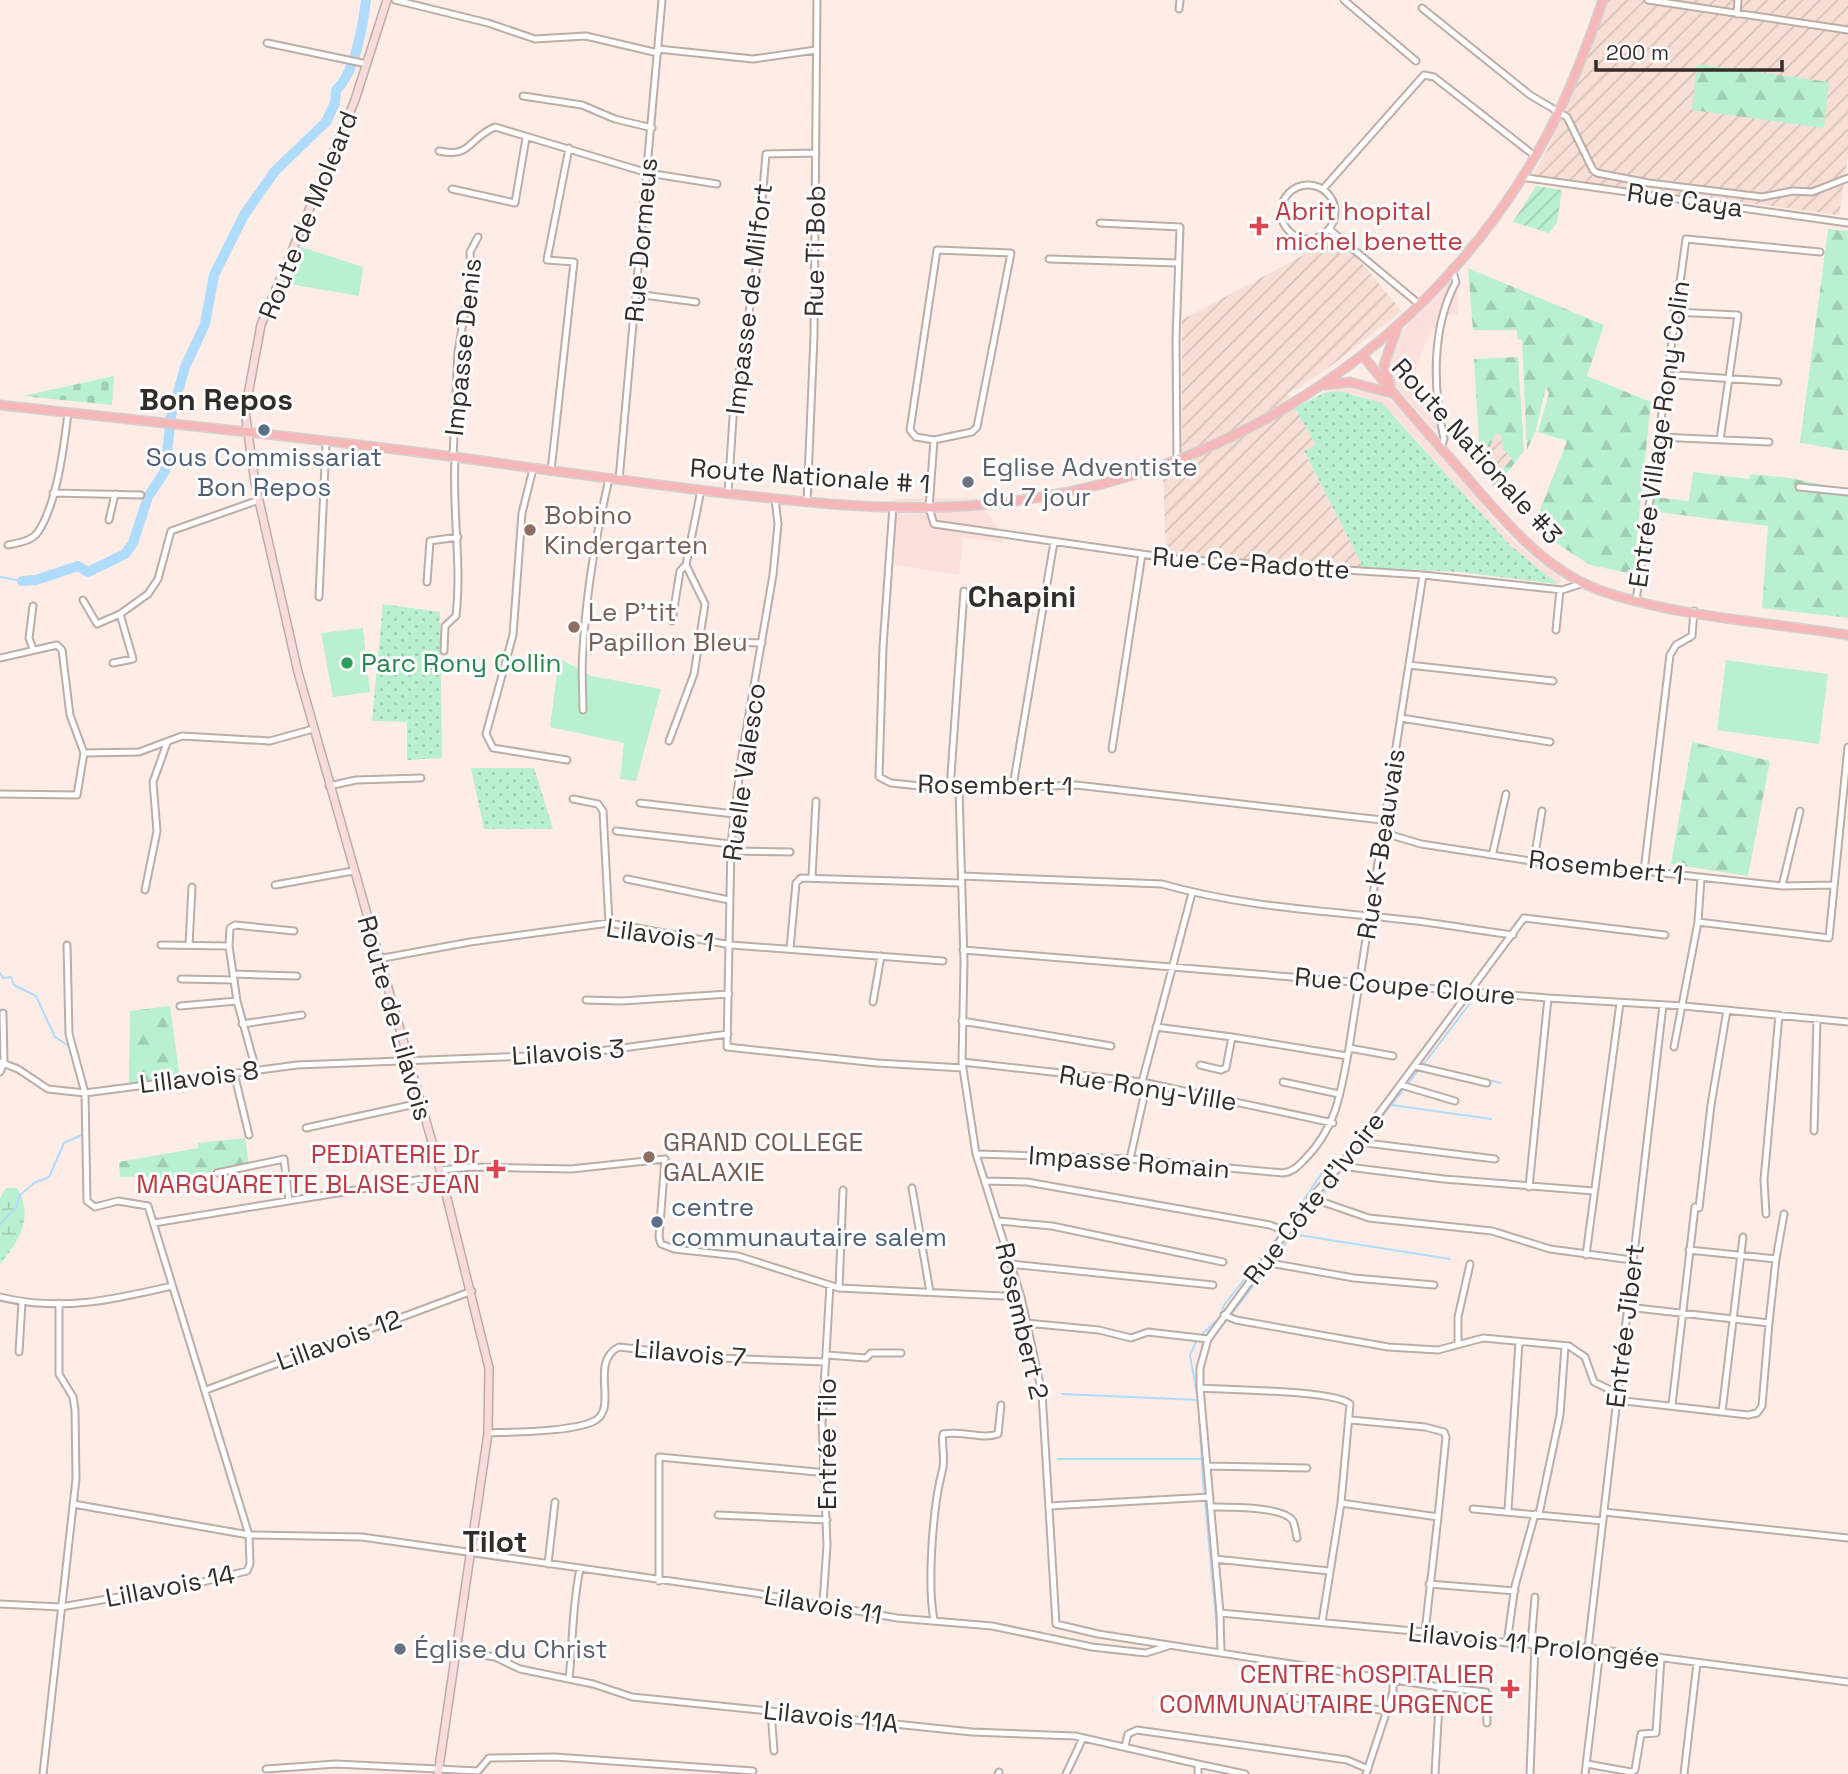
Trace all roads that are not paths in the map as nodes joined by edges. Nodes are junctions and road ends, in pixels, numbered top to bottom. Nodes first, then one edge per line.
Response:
1 (387, 0) edge
2 (395, 0) edge
3 (662, 0) edge
4 (817, 0) edge
5 (1180, 0) edge
6 (1344, 0) edge
7 (1603, 0) edge
8 (1648, 0) edge
9 (1738, 0) edge
10 (1422, 8) dead end
11 (1179, 9) dead end
12 (1737, 14) junction
13 (1848, 30) edge
14 (267, 43) dead end
15 (817, 50) junction
16 (658, 51) junction
17 (1416, 61) dead end
18 (362, 63) junction
19 (523, 96) dead end
20 (1558, 114) junction
21 (652, 128) junction
22 (527, 138) junction
23 (569, 148) junction
24 (439, 151) dead end
25 (816, 153) junction
26 (1535, 156) junction
27 (648, 173) junction
28 (1521, 177) junction
29 (1848, 178) edge
30 (717, 184) dead end
31 (452, 188) dead end
32 (1323, 189) junction
33 (1100, 223) dead end
34 (1848, 223) edge
35 (1329, 229) junction
36 (478, 237) dead end
37 (1820, 251) dead end
38 (1049, 259) dead end
39 (1179, 263) junction
40 (1452, 269) junction
41 (636, 293) junction
42 (696, 302) dead end
43 (1419, 304) junction
44 (1674, 312) junction
45 (1398, 326) junction
46 (1363, 356) junction
47 (1665, 377) junction
48 (1728, 380) junction
49 (1778, 382) dead end
50 (1325, 385) junction
51 (1394, 394) junction
52 (0, 405) edge
53 (68, 413) junction
54 (248, 433) junction
55 (1659, 437) junction
56 (934, 440) junction
57 (1720, 440) junction
58 (1769, 442) dead end
59 (326, 443) junction
60 (1441, 448) junction
61 (454, 458) junction
62 (1177, 461) junction
63 (533, 469) junction
64 (551, 471) junction
65 (614, 479) junction
66 (1799, 487) dead end
67 (701, 490) junction
68 (1848, 492) edge
69 (53, 493) junction
70 (728, 493) junction
71 (115, 494) junction
72 (141, 495) dead end
73 (775, 499) junction
74 (259, 500) junction
75 (807, 502) junction
76 (893, 506) junction
77 (929, 508) junction
78 (109, 520) dead end
79 (458, 537) junction
80 (1054, 542) junction
81 (8, 545) dead end
82 (1142, 554) junction
83 (686, 565) junction
84 (1422, 580) junction
85 (427, 582) dead end
86 (1584, 583) junction
87 (1560, 590) junction
88 (964, 591) dead end
89 (319, 597) dead end
90 (83, 600) dead end
91 (1636, 601) junction
92 (33, 606) dead end
93 (1694, 611) junction
94 (120, 614) junction
95 (672, 621) dead end
96 (1556, 630) dead end
97 (1848, 635) edge
98 (699, 641) junction
99 (762, 643) junction
100 (33, 649) junction
101 (444, 651) dead end
102 (0, 658) edge
103 (113, 663) dead end
104 (1409, 665) junction
105 (1553, 681) dead end
106 (583, 710) dead end
107 (1401, 718) junction
108 (313, 729) junction
109 (669, 741) dead end
110 (1550, 742) dead end
111 (167, 743) junction
112 (1848, 747) edge
113 (1112, 749) dead end
114 (84, 753) junction
115 (567, 760) dead end
116 (421, 778) dead end
117 (329, 786) junction
118 (1013, 786) junction
119 (950, 789) junction
120 (959, 790) junction
121 (0, 794) edge
122 (1506, 794) dead end
123 (573, 799) dead end
124 (816, 801) dead end
125 (640, 803) dead end
126 (1542, 811) dead end
127 (1800, 811) dead end
128 (734, 814) junction
129 (1382, 820) junction
130 (616, 831) dead end
131 (1381, 832) junction
132 (731, 844) junction
133 (731, 851) junction
134 (790, 852) dead end
135 (1493, 852) junction
136 (1534, 860) junction
137 (353, 870) junction
138 (1644, 870) junction
139 (812, 877) junction
140 (1702, 878) junction
141 (627, 879) dead end
142 (960, 879) junction
143 (275, 885) dead end
144 (1833, 885) junction
145 (1782, 886) junction
146 (192, 887) dead end
147 (145, 890) dead end
148 (1192, 893) junction
149 (729, 900) junction
150 (1370, 918) junction
151 (1698, 922) junction
152 (609, 923) junction
153 (294, 931) dead end
154 (1513, 935) junction
155 (1665, 935) dead end
156 (67, 945) dead end
157 (161, 945) dead end
158 (189, 945) junction
159 (731, 945) junction
160 (229, 946) junction
161 (790, 949) junction
162 (962, 950) junction
163 (881, 956) junction
164 (378, 959) junction
165 (943, 961) dead end
166 (1171, 966) junction
167 (297, 976) dead end
168 (234, 977) junction
169 (181, 979) dead end
170 (1359, 981) junction
171 (1472, 990) junction
172 (729, 994) junction
173 (1548, 998) junction
174 (586, 1000) dead end
175 (237, 1001) junction
176 (873, 1002) dead end
177 (1620, 1003) junction
178 (1663, 1004) junction
179 (180, 1006) dead end
180 (1684, 1006) junction
181 (1727, 1010) junction
182 (3, 1013) dead end
183 (302, 1015) dead end
184 (1779, 1015) junction
185 (1817, 1019) junction
186 (962, 1021) junction
187 (1848, 1022) edge
188 (243, 1024) junction
189 (1156, 1027) junction
190 (728, 1034) junction
191 (1232, 1037) junction
192 (1111, 1046) dead end
193 (727, 1047) joint
194 (1674, 1047) dead end
195 (1349, 1048) junction
196 (1347, 1056) junction
197 (1394, 1056) dead end
198 (407, 1060) junction
199 (2, 1063) edge
200 (963, 1065) junction
201 (1200, 1066) dead end
202 (1416, 1066) junction
203 (256, 1070) junction
204 (0, 1072) edge
205 (234, 1073) junction
206 (1283, 1082) dead end
207 (1144, 1083) junction
208 (1487, 1083) dead end
209 (1401, 1085) junction
210 (85, 1093) junction
211 (1339, 1094) junction
212 (1455, 1101) dead end
213 (420, 1103) junction
214 (1333, 1123) junction
215 (306, 1128) dead end
216 (1814, 1131) dead end
217 (249, 1135) dead end
218 (1358, 1142) junction
219 (976, 1153) junction
220 (1130, 1159) junction
221 (1495, 1159) dead end
222 (1340, 1166) junction
223 (217, 1173) dead end
224 (440, 1173) junction
225 (1283, 1173) joint
226 (985, 1181) junction
227 (1529, 1187) junction
228 (912, 1188) dead end
229 (843, 1190) dead end
230 (1594, 1191) junction
231 (1311, 1198) junction
232 (289, 1201) junction
233 (1766, 1214) dead end
234 (1783, 1214) dead end
235 (998, 1221) junction
236 (154, 1223) junction
237 (1287, 1232) junction
238 (1742, 1237) dead end
239 (1689, 1250) junction
240 (1586, 1255) junction
241 (1740, 1255) junction
242 (1776, 1259) junction
243 (1632, 1261) junction
244 (1223, 1262) dead end
245 (1264, 1262) junction
246 (1010, 1264) junction
247 (1470, 1264) dead end
248 (1434, 1284) dead end
249 (830, 1285) junction
250 (1213, 1285) dead end
251 (172, 1286) junction
252 (839, 1288) junction
253 (472, 1291) junction
254 (930, 1293) junction
255 (0, 1297) edge
256 (1021, 1297) junction
257 (22, 1302) junction
258 (59, 1303) junction
259 (1627, 1307) junction
260 (1683, 1313) junction
261 (1224, 1315) junction
262 (1732, 1318) junction
263 (1026, 1323) junction
264 (1769, 1323) junction
265 (1206, 1338) junction
266 (1519, 1342) junction
267 (1458, 1344) junction
268 (1565, 1346) junction
269 (19, 1352) dead end
270 (901, 1353) dead end
271 (827, 1355) junction
272 (826, 1362) junction
273 (1200, 1388) junction
274 (206, 1390) junction
275 (1617, 1396) junction
276 (1001, 1405) dead end
277 (1672, 1405) junction
278 (1722, 1412) junction
279 (1350, 1420) junction
280 (488, 1433) junction
281 (1207, 1466) junction
282 (1307, 1468) dead end
283 (827, 1473) junction
284 (1210, 1496) junction
285 (555, 1502) dead end
286 (1341, 1503) junction
287 (73, 1504) junction
288 (1048, 1506) junction
289 (1210, 1507) junction
290 (1473, 1509) dead end
291 (1508, 1510) junction
292 (1604, 1512) junction
293 (1537, 1514) junction
294 (718, 1515) dead end
295 (1438, 1517) junction
296 (827, 1520) junction
297 (1603, 1521) junction
298 (249, 1535) junction
299 (1297, 1538) dead end
300 (1848, 1538) edge
301 (472, 1552) junction
302 (1215, 1559) junction
303 (548, 1564) junction
304 (580, 1569) junction
305 (1329, 1571) junction
306 (659, 1581) junction
307 (1429, 1584) junction
308 (1515, 1591) junction
309 (1535, 1597) dead end
310 (0, 1604) edge
311 (823, 1604) junction
312 (61, 1607) junction
313 (1220, 1613) junction
314 (934, 1620) junction
315 (1322, 1622) junction
316 (1056, 1624) junction
317 (1425, 1632) junction
318 (1054, 1639) junction
319 (1507, 1643) junction
320 (1171, 1644) junction
321 (1533, 1645) junction
322 (1588, 1648) junction
323 (1600, 1650) junction
324 (458, 1651) junction
325 (1221, 1652) junction
326 (1661, 1658) junction
327 (1697, 1663) junction
328 (1394, 1678) junction
329 (569, 1679) junction
330 (1848, 1682) edge
331 (1440, 1687) junction
332 (1288, 1697) dead end
333 (771, 1711) junction
334 (1387, 1711) junction
335 (1487, 1723) dead end
336 (1083, 1738) junction
337 (1125, 1746) junction
338 (774, 1751) dead end
339 (1198, 1764) junction
340 (1587, 1765) junction
341 (266, 1769) dead end
342 (439, 1771) edge
343 (753, 1771) dead end
344 (1367, 1771) edge
345 (43, 1774) edge
346 (1066, 1774) edge
347 (1198, 1774) edge
348 (1245, 1774) edge
349 (1435, 1774) edge
350 (1530, 1774) edge
351 (1586, 1774) edge
352 (1684, 1774) edge

1 - 18 main road, Route de Moleard
2 - 16 street
3 - 16 street, Rue Dormeus
4 - 15 street, Rue Ti Bob
5 - 11 street
6 - 17 street
7 - 20 main road, Route Nationale # 1
8 - 12 street
9 - 12 street
10 - 20 street
12 - 13 street
14 - 18 street
15 - 16 street
15 - 25 street, Rue Ti Bob
16 - 21 street, Rue Dormeus
18 - 54 main road, Route de Moleard
19 - 21 street
20 - 26 main road, Route Nationale # 1
20 - 29 street
21 - 27 street, Rue Dormeus
22 - 23 street
22 - 24 street
22 - 31 street
23 - 27 street
23 - 64 street
25 - 70 street, Impasse de Milfort
25 - 75 street, Rue Ti Bob
26 - 28 main road, Route Nationale # 1
26 - 32 street
27 - 30 street
27 - 41 street, Rue Dormeus
28 - 34 street, Rue Caya
28 - 40 main road, Route Nationale # 1
32 - 35 street
32 - 35 street
33 - 39 street
35 - 43 street
36 - 61 street, Impasse Denis
37 - 44 street, Entrée Village Rony Colin
38 - 39 street
39 - 62 street
40 - 43 main road, Route Nationale # 1
40 - 60 street
41 - 42 street
41 - 65 street, Rue Dormeus
43 - 45 main road, Route Nationale # 1
44 - 47 street, Entrée Village Rony Colin
44 - 48 street
45 - 46 main road, Route Nationale # 1
45 - 51 main road
46 - 50 main road, Route Nationale # 1
46 - 51 main road, Route Nationale #3
47 - 48 street
47 - 55 street, Entrée Village Rony Colin
48 - 49 street
48 - 57 street
50 - 51 main road
50 - 62 main road, Route Nationale # 1
51 - 60 main road, Route Nationale #3
52 - 53 main road, Route Nationale # 1
53 - 54 main road, Route Nationale # 1
53 - 69 street
54 - 59 main road, Route Nationale # 1
54 - 74 main road, Route de Lilavois
55 - 57 street
55 - 91 street, Entrée Village Rony Colin
56 - 56 street
56 - 77 street
57 - 58 street
59 - 61 main road, Route Nationale # 1
59 - 89 street
60 - 86 main road, Route Nationale #3
61 - 63 main road, Route Nationale # 1
61 - 79 street, Impasse Denis
62 - 77 main road, Route Nationale # 1
63 - 64 main road, Route Nationale # 1
63 - 115 street
64 - 65 main road, Route Nationale # 1
65 - 67 main road, Route Nationale # 1
65 - 106 street, Rue Dormeus
66 - 68 street
67 - 70 main road, Route Nationale # 1
67 - 83 street
69 - 71 street
69 - 81 street
70 - 73 main road, Route Nationale # 1
71 - 72 street
71 - 78 street
73 - 75 main road, Route Nationale # 1
73 - 99 street, Ruelle Valesco
74 - 94 street
74 - 108 main road, Route de Lilavois
75 - 76 main road, Route Nationale # 1
76 - 77 main road, Route Nationale # 1
76 - 119 street, Rosembert 1
77 - 80 street, Rue Ce-Radotte
79 - 85 street
79 - 101 street, Impasse Denis
80 - 82 street, Rue Ce-Radotte
80 - 118 street
82 - 84 street, Rue Ce-Radotte
82 - 113 street
83 - 95 street
83 - 98 street
84 - 87 street, Rue Ce-Radotte
84 - 104 street, Rue K-Beauvais
86 - 87 street, Rue Ce-Radotte
86 - 91 main road, Route Nationale #3
87 - 96 street
88 - 119 street
90 - 94 street
91 - 93 main road, Route Nationale #3
92 - 100 street
93 - 97 main road, Route Nationale #3
93 - 138 street
94 - 103 street
98 - 99 street
98 - 109 street
99 - 128 street, Ruelle Valesco
100 - 102 street
100 - 114 street
104 - 105 street
104 - 107 street, Rue K-Beauvais
107 - 110 street
107 - 129 street, Rue K-Beauvais
108 - 111 street
108 - 117 main road, Route de Lilavois
111 - 114 street
111 - 147 street
112 - 144 street
114 - 121 street
116 - 117 street
117 - 137 main road, Route de Lilavois
118 - 120 street, Rosembert 1
118 - 129 street, Rosembert 1
119 - 120 street, Rosembert 1
120 - 142 street, Rosembert 2
122 - 135 street
123 - 152 street
124 - 139 street
125 - 128 street
126 - 136 street
127 - 145 street
128 - 132 street, Ruelle Valesco
129 - 131 street, Rue K-Beauvais
130 - 132 street
131 - 135 street, Rosembert 1
131 - 150 street, Rue K-Beauvais
132 - 133 street, Ruelle Valesco
133 - 134 street
133 - 149 street, Ruelle Valesco
135 - 136 street, Rosembert 1
136 - 138 street, Rosembert 1
137 - 143 street
137 - 164 main road, Route de Lilavois
138 - 140 street, Rosembert 1
139 - 142 street
139 - 161 street
140 - 145 street, Rosembert 1
140 - 151 street
141 - 149 street
142 - 148 street
142 - 162 street, Rosembert 2
144 - 145 street, Rosembert 1
144 - 151 street
146 - 158 street
148 - 150 street
148 - 166 street
149 - 159 street, Ruelle Valesco
150 - 154 street
150 - 170 street, Rue K-Beauvais
151 - 180 street
152 - 159 street, Lilavois 1
152 - 164 street, Lilavois 1
153 - 160 street
154 - 155 street, Rue Côte d'Ivoire
154 - 171 street, Rue Côte d'Ivoire
156 - 210 street
157 - 158 street
158 - 160 street
159 - 161 street, Lilavois 1
159 - 172 street, Ruelle Valesco
160 - 168 street
161 - 163 street, Lilavois 1
162 - 166 street, Rue Coupe Cloure
162 - 186 street, Rosembert 2
163 - 165 street, Lilavois 1
163 - 176 street
164 - 198 main road, Route de Lilavois
166 - 170 street, Rue Coupe Cloure
166 - 189 street
167 - 168 street
168 - 169 street
168 - 175 street
170 - 171 street, Rue Coupe Cloure
170 - 195 street, Rue K-Beauvais
171 - 173 street, Rue Coupe Cloure
171 - 202 street, Rue Côte d'Ivoire
172 - 174 street
172 - 190 street, Ruelle Valesco
173 - 177 street, Rue Coupe Cloure
173 - 227 street
175 - 179 street
175 - 188 street
177 - 178 street, Rue Coupe Cloure
177 - 230 street
178 - 180 street, Rue Coupe Cloure
178 - 243 street, Entrée Jibert
180 - 181 street, Rue Coupe Cloure
180 - 194 street
181 - 184 street, Rue Coupe Cloure
181 - 239 street
182 - 199 street
183 - 188 street
184 - 185 street, Rue Coupe Cloure
184 - 233 street
185 - 187 street, Rue Coupe Cloure
185 - 216 street
186 - 192 street
186 - 200 street, Rosembert 2
188 - 203 street
189 - 191 street
189 - 207 street
190 - 193 street, Ruelle Valesco
190 - 198 street, Lilavois 3
191 - 196 street
191 - 201 street
193 - 200 street, Rue Rony-Ville
195 - 196 street, Rue K-Beauvais
195 - 197 street
196 - 211 street, Rue K-Beauvais
198 - 203 street, Lillavois 8
198 - 213 main road, Route de Lilavois
199 - 204 street
199 - 210 street, Lillavois 8
200 - 207 street, Rue Rony-Ville
200 - 219 street, Rosembert 2
202 - 208 street
202 - 209 street, Rue Côte d'Ivoire
203 - 205 street, Lillavois 8
205 - 210 street, Lillavois 8
205 - 217 street
206 - 211 street
207 - 214 street, Rue Rony-Ville
207 - 220 street
209 - 212 street
209 - 218 street, Rue Côte d'Ivoire
210 - 236 street
211 - 214 street, Rue K-Beauvais
213 - 215 street
213 - 224 main road, Route de Lilavois
214 - 225 street, Rue K-Beauvais
218 - 221 street
218 - 222 street, Rue Côte d'Ivoire
219 - 220 street, Impasse Romain
219 - 226 street, Rosembert 2
220 - 225 street, Impasse Romain
222 - 227 street
222 - 231 street, Rue Côte d'Ivoire
223 - 232 street
224 - 232 street
224 - 249 street
224 - 253 main road, Route de Lilavois
226 - 235 street, Rosembert 2
226 - 237 street
227 - 230 street
228 - 254 street
229 - 252 street
230 - 240 street
231 - 237 street, Rue Côte d'Ivoire
231 - 240 street
232 - 236 street
234 - 242 street
235 - 244 street
235 - 246 street, Rosembert 2
236 - 251 street
237 - 245 street, Rue Côte d'Ivoire
238 - 241 street
239 - 241 street
239 - 260 street
240 - 243 street
241 - 242 street
241 - 262 street
242 - 264 street
243 - 259 street, Entrée Jibert
245 - 248 street
245 - 261 street, Rue Côte d'Ivoire
246 - 250 street
246 - 256 street, Rosembert 2
247 - 267 street
249 - 252 street
249 - 271 street, Entrée Tilo
251 - 258 street
251 - 274 street
252 - 254 street
253 - 274 street, Lillavois 12
253 - 280 main road, Route de Lilavois
254 - 256 street
255 - 257 street
256 - 263 street, Rosembert 2
257 - 258 street
257 - 269 street
258 - 287 street
259 - 260 street
259 - 275 street, Entrée Jibert
260 - 262 street
260 - 277 street
261 - 265 street, Rue Côte d'Ivoire
261 - 267 street
262 - 264 street
262 - 278 street
263 - 265 street
263 - 288 street, Rosembert 2
264 - 278 street
265 - 273 street, Rue Côte d'Ivoire
266 - 267 street
266 - 268 street
266 - 291 street
268 - 275 street
268 - 293 street
270 - 271 street
271 - 272 street, Entrée Tilo
272 - 280 street, Lilavois 7
272 - 283 street, Entrée Tilo
273 - 279 street
273 - 281 street, Rue Côte d'Ivoire
274 - 298 street
275 - 277 street
275 - 292 street, Entrée Jibert
276 - 314 street
277 - 278 street
279 - 286 street
279 - 295 street
280 - 301 main road, Route de Lilavois
281 - 282 street
281 - 284 street, Rue Côte d'Ivoire
283 - 296 street, Entrée Tilo
283 - 306 street
284 - 288 street
284 - 289 street, Rue Côte d'Ivoire
285 - 303 street
286 - 295 street
286 - 305 street
287 - 298 street
287 - 312 street
288 - 316 street, Rosembert 2
289 - 299 street
289 - 302 street, Rue Côte d'Ivoire
290 - 291 street
291 - 293 street
292 - 297 street, Entrée Jibert
292 - 300 street
293 - 297 street
293 - 308 street
294 - 296 street
295 - 307 street
296 - 311 street, Entrée Tilo
297 - 322 street, Entrée Jibert
298 - 301 street, Lillavois 14
298 - 312 street, Lillavois 14
301 - 303 street, Lilavois 11
301 - 324 main road, Route de Lilavois
302 - 305 street
302 - 313 street, Rue Côte d'Ivoire
303 - 304 street, Lilavois 11
304 - 306 street, Lilavois 11
304 - 329 street
305 - 315 street
306 - 311 street, Lilavois 11
307 - 308 street
307 - 317 street
308 - 319 street
309 - 321 street
310 - 312 street, Lillavois 14
311 - 314 street, Lilavois 11
312 - 345 street
313 - 315 street, Lilavois 11 Prolongée
313 - 325 street, Rue Côte d'Ivoire
314 - 318 street, Lilavois 11
315 - 317 street, Lilavois 11 Prolongée
316 - 318 street, Rosembert 2
316 - 320 street
317 - 319 street, Lilavois 11 Prolongée
318 - 320 street, Lilavois 11
319 - 321 street, Lilavois 11 Prolongée
320 - 325 street
321 - 322 street, Lilavois 11 Prolongée
321 - 350 street
322 - 323 street, Lilavois 11 Prolongée
323 - 326 street, Lilavois 11 Prolongée
323 - 340 street
324 - 329 street, Lilavois 11A
324 - 342 main road, Route de Lilavois
325 - 328 street
326 - 327 street, Lilavois 11 Prolongée
326 - 340 street
327 - 330 street, Lilavois 11 Prolongée
327 - 352 street
328 - 331 street
328 - 334 street
329 - 333 street, Lilavois 11A
331 - 335 street
331 - 349 street
332 - 334 street
333 - 336 street, Lilavois 11A
333 - 338 street
334 - 344 street
336 - 337 street, Lilavois 11A
336 - 346 street
337 - 339 street, Lilavois 11A
337 - 344 street
339 - 347 street
339 - 348 street, Lilavois 11A
340 - 351 street
341 - 342 street
342 - 343 street

